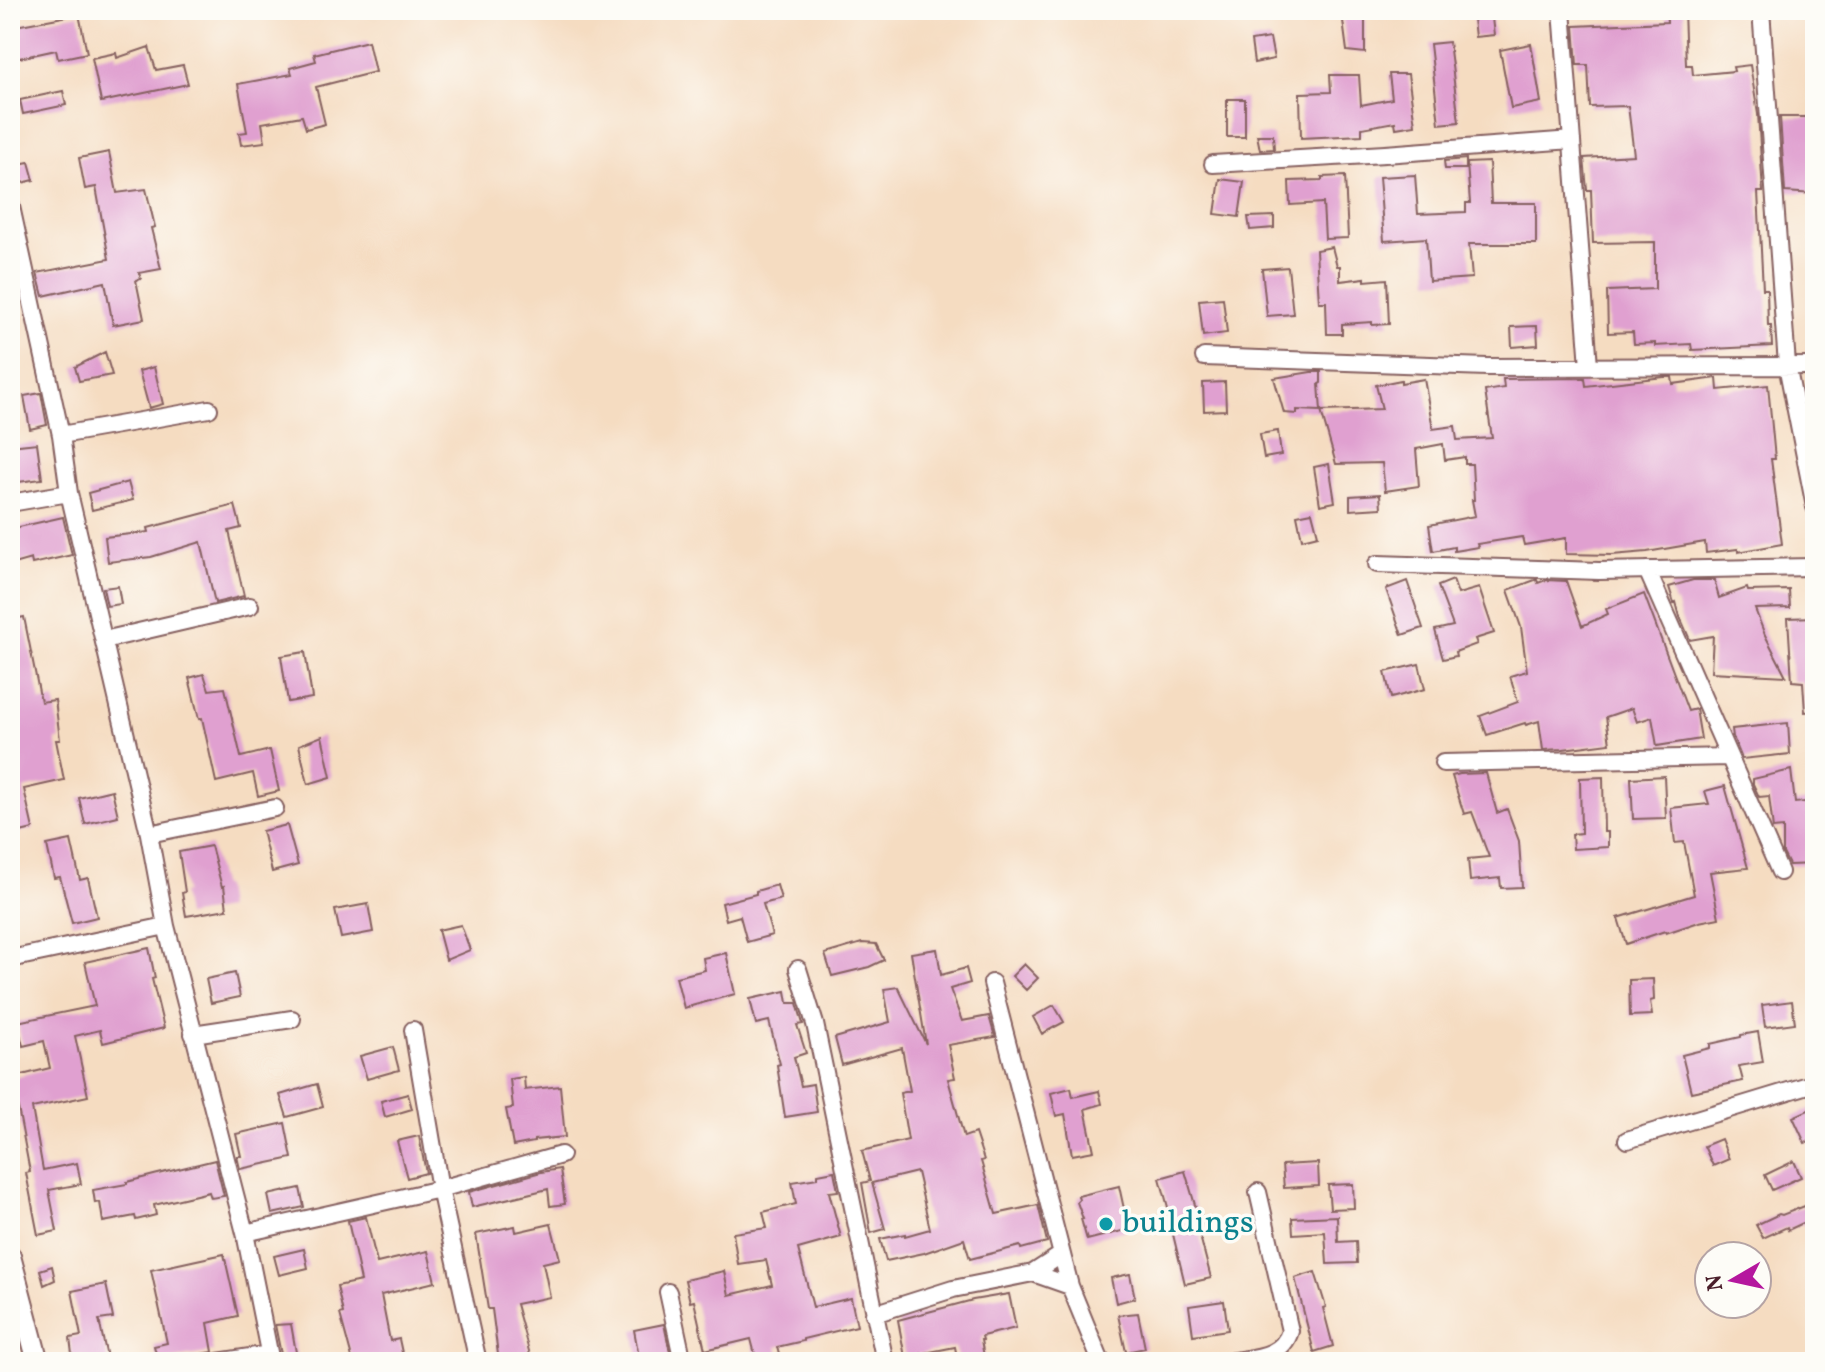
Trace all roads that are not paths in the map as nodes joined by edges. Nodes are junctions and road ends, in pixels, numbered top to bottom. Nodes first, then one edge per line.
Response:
1 (1562, 10) edge
2 (1761, 10) edge
3 (1572, 140) junction
4 (1213, 164) dead end
5 (10, 202) edge
6 (1204, 357) dead end
7 (1787, 365) junction
8 (1589, 366) junction
9 (1815, 366) edge
10 (209, 409) dead end
11 (61, 435) junction
12 (69, 493) junction
13 (10, 503) edge
14 (1815, 507) edge
15 (1377, 564) dead end
16 (1815, 567) edge
17 (1647, 570) junction
18 (250, 606) dead end
19 (104, 640) junction
20 (1729, 757) junction
21 (1443, 763) dead end
22 (275, 808) dead end
23 (149, 834) junction
24 (1780, 872) dead end
25 (166, 926) junction
26 (10, 959) edge
27 (798, 969) dead end
28 (992, 983) dead end
29 (292, 1019) dead end
30 (413, 1030) dead end
31 (193, 1034) junction
32 (1815, 1083) edge
33 (1627, 1140) dead end
34 (561, 1155) dead end
35 (440, 1189) junction
36 (1258, 1192) dead end
37 (245, 1233) junction
38 (1061, 1255) junction
39 (10, 1256) edge
40 (1033, 1273) junction
41 (1070, 1286) junction
42 (668, 1292) dead end
43 (874, 1314) junction
44 (270, 1358) edge
45 (1266, 1358) edge
46 (38, 1362) edge
47 (218, 1362) edge
48 (478, 1362) edge
49 (683, 1362) edge
50 (885, 1362) edge
51 (1101, 1362) edge
52 (1230, 1362) edge

1 - 3 street
2 - 7 street
3 - 4 street
3 - 8 street
5 - 11 street
6 - 8 street
7 - 8 street
7 - 9 street
7 - 14 street
10 - 11 street
11 - 12 street
12 - 13 street
12 - 19 street
15 - 17 street
16 - 17 street
17 - 20 street
18 - 19 street
19 - 23 street
20 - 21 street
20 - 24 street
22 - 23 street
23 - 25 street
25 - 26 street
25 - 31 street
27 - 43 street
28 - 38 street
29 - 31 street
30 - 35 street
31 - 37 street
32 - 33 street
34 - 35 street
35 - 37 street
35 - 48 street
36 - 45 street
37 - 44 street
38 - 40 street
38 - 41 street
39 - 46 street
40 - 41 street
40 - 43 street
41 - 51 street
42 - 49 street
43 - 50 street
44 - 47 street
45 - 52 street

